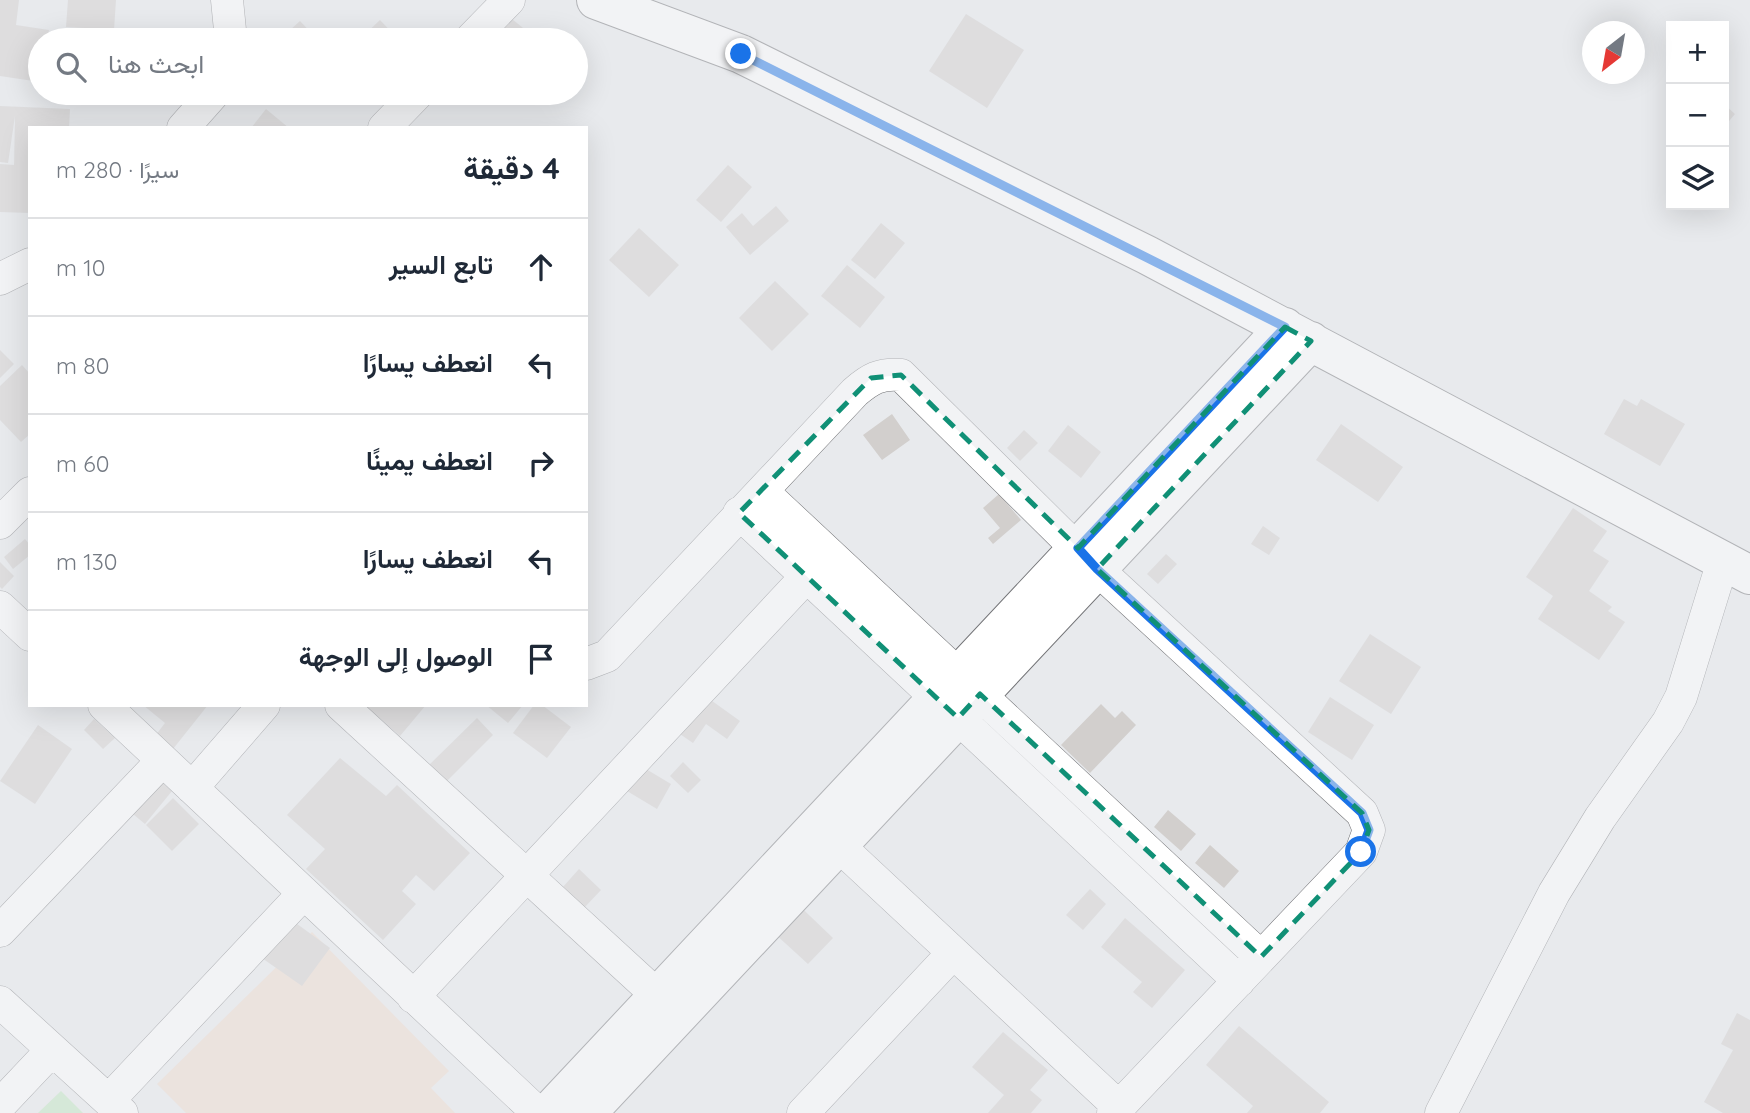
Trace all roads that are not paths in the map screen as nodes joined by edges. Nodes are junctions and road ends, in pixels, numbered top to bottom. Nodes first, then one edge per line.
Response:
1 (227, 0) edge
2 (509, 0) edge
3 (596, 0) edge
4 (230, 28) edge
5 (482, 28) edge
6 (203, 105) edge
7 (406, 105) edge
8 (185, 126) edge
9 (386, 126) edge
10 (28, 265) edge
11 (0, 279) edge
12 (1298, 334) junction
13 (762, 491) junction
14 (28, 495) edge
15 (738, 513) junction
16 (0, 523) edge
17 (1088, 559) junction
18 (1736, 568) edge
19 (806, 577) junction
20 (0, 607) edge
21 (28, 633) edge
22 (588, 663) edge
23 (958, 696) junction
24 (106, 707) edge
25 (262, 707) edge
26 (343, 707) edge
27 (162, 761) junction
28 (192, 788) junction
29 (838, 845) junction
30 (527, 874) junction
31 (303, 894) junction
32 (0, 931) edge
33 (953, 953) junction
34 (1261, 957) junction
35 (1239, 981) junction
36 (658, 996) junction
37 (413, 997) junction
38 (0, 1002) edge
39 (51, 1051) junction
40 (0, 1105) edge
41 (115, 1107) edge
42 (1116, 1110) edge
43 (538, 1113) edge
44 (548, 1113) edge
45 (587, 1113) edge
46 (803, 1113) edge
47 (1441, 1113) edge

1 - 4 street
2 - 5 street
3 - 12 street
6 - 8 street
7 - 9 street
10 - 11 street
12 - 17 street
12 - 18 street
13 - 15 street
13 - 17 street
13 - 23 street
14 - 16 street
15 - 19 street
15 - 22 street
17 - 23 street
17 - 34 street
18 - 47 street
19 - 23 street
19 - 30 street
20 - 21 street
23 - 29 street
23 - 34 street
23 - 35 street
23 - 36 street
24 - 27 street
25 - 28 street
26 - 30 street
27 - 28 street
27 - 32 street
28 - 31 street
29 - 33 street
29 - 45 street
30 - 36 street
30 - 37 street
31 - 37 street
31 - 41 street
33 - 42 street
33 - 46 street
34 - 35 street
35 - 42 street
36 - 44 street
37 - 43 street
38 - 39 street
39 - 40 street
39 - 41 street

